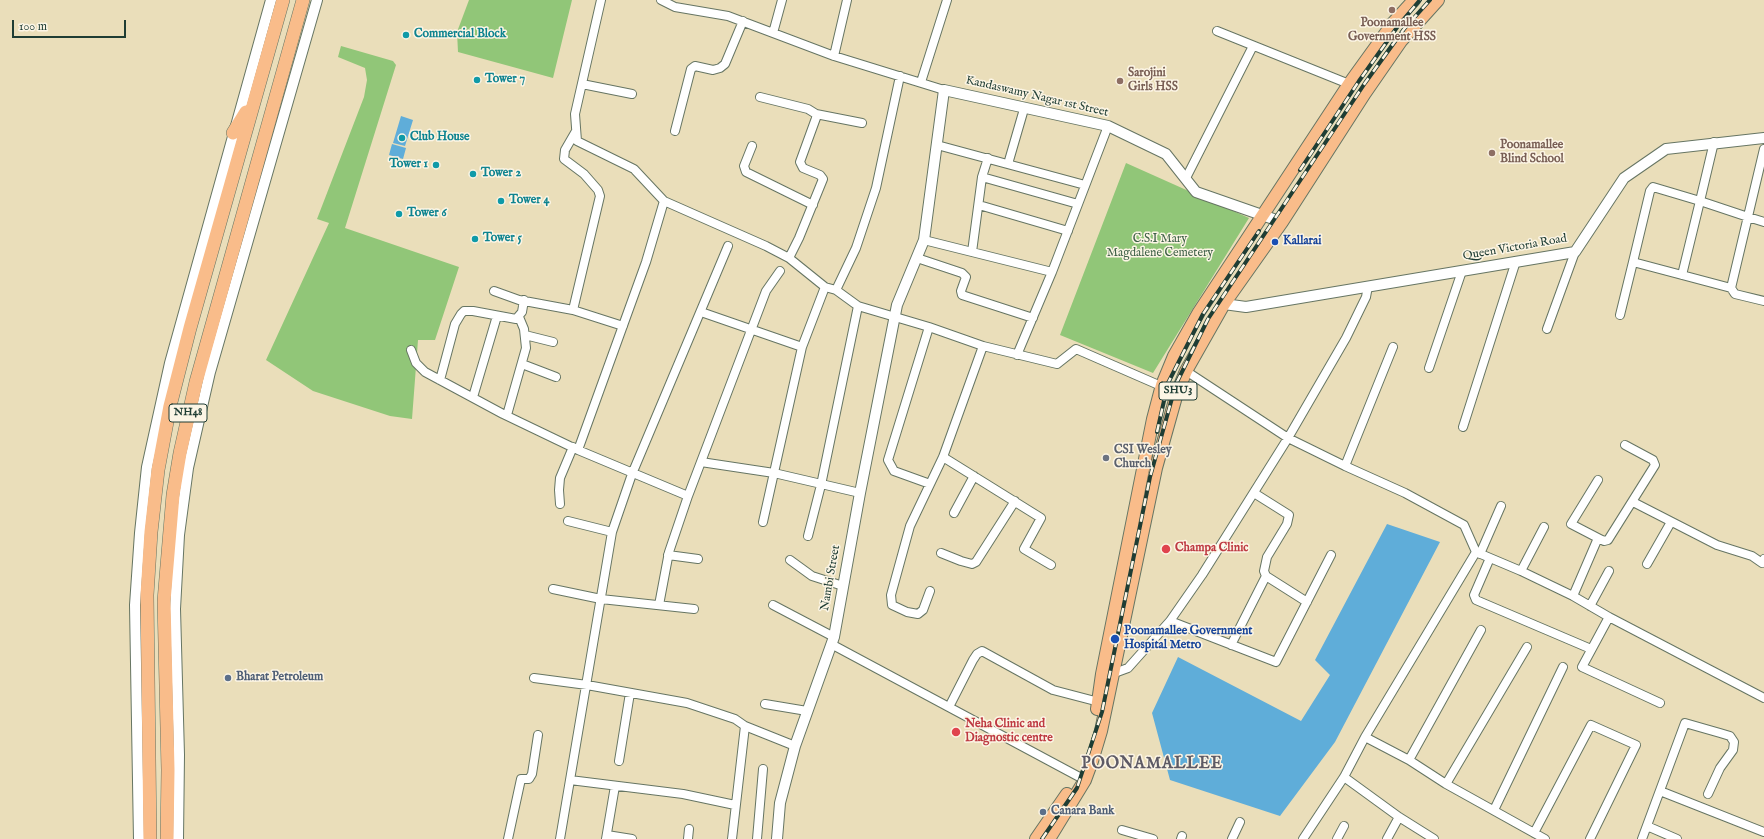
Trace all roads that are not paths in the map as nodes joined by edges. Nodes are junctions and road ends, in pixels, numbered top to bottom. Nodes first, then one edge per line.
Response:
1 (271, 0) edge
2 (284, 0) edge
3 (304, 0) edge
4 (317, 0) edge
5 (601, 0) edge
6 (661, 0) edge
7 (782, 0) edge
8 (847, 0) edge
9 (947, 0) edge
10 (1414, 0) edge
11 (1438, 0) edge
12 (743, 22) junction
13 (1217, 31) dead end
14 (773, 33) junction
15 (1253, 46) junction
16 (834, 56) junction
17 (263, 68) junction
18 (900, 76) junction
19 (921, 82) junction
20 (582, 84) junction
21 (1349, 84) junction
22 (944, 90) junction
23 (632, 94) dead end
24 (760, 97) dead end
25 (1024, 109) junction
26 (816, 114) junction
27 (862, 123) dead end
28 (1108, 126) junction
29 (576, 131) junction
30 (675, 131) dead end
31 (233, 133) junction
32 (1764, 138) edge
33 (1714, 142) junction
34 (937, 145) junction
35 (752, 146) dead end
36 (1764, 149) edge
37 (988, 158) junction
38 (1008, 164) junction
39 (982, 177) junction
40 (1186, 178) junction
41 (1085, 185) junction
42 (664, 201) junction
43 (1700, 201) junction
44 (1078, 204) junction
45 (813, 205) junction
46 (979, 205) junction
47 (1263, 216) junction
48 (1748, 218) junction
49 (1282, 222) junction
50 (1764, 222) edge
51 (1068, 231) junction
52 (924, 240) junction
53 (728, 246) dead end
54 (972, 252) junction
55 (1575, 252) junction
56 (789, 258) junction
57 (917, 258) junction
58 (1516, 262) junction
59 (1633, 262) junction
60 (1462, 270) junction
61 (780, 271) dead end
62 (1052, 272) junction
63 (1682, 275) junction
64 (1368, 286) junction
65 (825, 287) junction
66 (1731, 288) junction
67 (836, 290) junction
68 (494, 291) dead end
69 (524, 300) junction
70 (1764, 301) edge
71 (1224, 304) junction
72 (858, 306) junction
73 (573, 310) junction
74 (701, 312) junction
75 (1620, 315) dead end
76 (498, 316) junction
77 (519, 317) junction
78 (895, 317) junction
79 (1033, 318) junction
80 (623, 326) junction
81 (929, 327) junction
82 (1547, 329) dead end
83 (751, 330) junction
84 (525, 335) junction
85 (553, 342) dead end
86 (983, 346) junction
87 (802, 347) junction
88 (1393, 347) dead end
89 (410, 350) dead end
90 (1017, 355) junction
91 (522, 364) junction
92 (1429, 368) dead end
93 (1186, 371) junction
94 (556, 377) dead end
95 (440, 380) junction
96 (1162, 385) junction
97 (1177, 393) junction
98 (473, 397) junction
99 (507, 415) junction
100 (1463, 427) dead end
101 (1288, 438) junction
102 (1624, 445) dead end
103 (576, 449) junction
104 (943, 457) junction
105 (701, 462) junction
106 (1345, 466) junction
107 (774, 473) junction
108 (632, 474) junction
109 (974, 476) junction
110 (1598, 480) dead end
111 (930, 484) junction
112 (821, 485) junction
113 (860, 493) junction
114 (1254, 493) junction
115 (688, 496) junction
116 (1015, 501) junction
117 (1633, 502) junction
118 (560, 504) dead end
119 (1501, 506) dead end
120 (954, 513) dead end
121 (568, 521) dead end
122 (763, 522) dead end
123 (1671, 522) junction
124 (1544, 527) dead end
125 (612, 532) junction
126 (808, 536) dead end
127 (1598, 538) junction
128 (941, 553) dead end
129 (1478, 553) junction
130 (668, 555) junction
131 (1331, 555) dead end
132 (1490, 558) junction
133 (698, 559) dead end
134 (1764, 559) edge
135 (790, 560) dead end
136 (1051, 564) dead end
137 (1647, 564) dead end
138 (1521, 571) junction
139 (1609, 571) dead end
140 (1266, 576) junction
141 (843, 586) junction
142 (553, 589) dead end
143 (930, 591) dead end
144 (1573, 596) junction
145 (601, 599) junction
146 (1307, 602) junction
147 (659, 605) junction
148 (773, 605) dead end
149 (1590, 606) junction
150 (694, 609) dead end
151 (1609, 617) junction
152 (1170, 621) junction
153 (1481, 630) dead end
154 (833, 640) junction
155 (1231, 645) junction
156 (1527, 647) dead end
157 (1591, 648) junction
158 (1563, 667) dead end
159 (1107, 674) junction
160 (534, 678) dead end
161 (586, 684) junction
162 (630, 693) junction
163 (1764, 698) edge
164 (1098, 702) junction
165 (1660, 703) dead end
166 (765, 704) dead end
167 (949, 708) junction
168 (807, 711) junction
169 (745, 726) junction
170 (538, 735) dead end
171 (1365, 737) junction
172 (795, 746) junction
173 (1409, 760) junction
174 (619, 761) dead end
175 (763, 769) dead end
176 (1344, 777) junction
177 (1082, 779) junction
178 (570, 780) junction
179 (1446, 784) junction
180 (615, 786) junction
181 (1660, 791) junction
182 (1708, 794) dead end
183 (735, 805) junction
184 (1494, 810) junction
185 (1399, 817) junction
186 (1240, 822) dead end
187 (1344, 826) dead end
188 (1647, 826) junction
189 (689, 829) dead end
190 (1122, 830) dead end
191 (1764, 832) edge
192 (1534, 833) junction
193 (607, 837) edge
194 (139, 839) edge
195 (150, 839) edge
196 (167, 839) edge
197 (178, 839) edge
198 (508, 839) edge
199 (560, 839) edge
200 (632, 839) edge
201 (688, 839) edge
202 (732, 839) edge
203 (758, 839) edge
204 (777, 839) edge
205 (1036, 839) edge
206 (1049, 839) edge
207 (1153, 839) edge
208 (1232, 839) edge
209 (1303, 839) edge
210 (1337, 839) edge
211 (1387, 839) edge
212 (1434, 839) edge
213 (1544, 839) edge
214 (1590, 839) edge
215 (1642, 839) edge
216 (1677, 839) edge

1 - 31 street
2 - 17 highway, NH48
3 - 196 highway, NH48
4 - 197 street
5 - 20 street
6 - 12 street
7 - 14 street
8 - 16 street
9 - 19 street
10 - 21 main road, SHU3
11 - 49 main road, SHU3
12 - 14 street
12 - 30 street
13 - 15 street
14 - 16 street
15 - 21 street
15 - 40 street
16 - 18 street
17 - 31 highway
17 - 195 highway, NH48
18 - 19 street
18 - 67 street
19 - 22 street
20 - 23 street
20 - 29 street
21 - 47 main road, SHU3
22 - 25 street, Kandaswamy Nagar 1st Street
22 - 34 street, Nambi Street
24 - 26 street
25 - 28 street, Kandaswamy Nagar 1st Street
25 - 38 street
26 - 27 street
26 - 45 street
28 - 40 street, Kandaswamy Nagar 1st Street
28 - 41 street
29 - 42 street
29 - 73 street
31 - 194 street
32 - 33 street, Queen Victoria Road
33 - 43 street
33 - 55 street, Queen Victoria Road
34 - 37 street
34 - 52 street, Nambi Street
35 - 45 street
36 - 48 street
37 - 38 street
37 - 39 street
38 - 41 street
39 - 44 street
39 - 46 street
40 - 47 street, Kandaswamy Nagar 1st Street
41 - 44 street
42 - 56 street
42 - 80 street
43 - 48 street
43 - 59 street
43 - 63 street
44 - 51 street
45 - 56 street
46 - 51 street
46 - 54 street
47 - 49 street, Kandaswamy Nagar 1st Street
47 - 96 main road, SHU3
48 - 50 street
48 - 66 street
49 - 71 main road, SHU3
51 - 62 street
52 - 54 street
52 - 57 street, Nambi Street
53 - 74 street
54 - 62 street
55 - 58 street, Queen Victoria Road
55 - 82 street
56 - 65 street
57 - 78 street, Nambi Street
57 - 79 street
58 - 60 street, Queen Victoria Road
58 - 100 street
59 - 63 street
59 - 75 street
60 - 64 street, Queen Victoria Road
60 - 92 street
61 - 83 street
62 - 79 street
63 - 66 street
64 - 71 street, Queen Victoria Road
64 - 101 street
65 - 67 street
65 - 87 street
66 - 70 street
67 - 72 street
68 - 69 street
69 - 73 street
69 - 77 street
71 - 93 main road, SHU3
72 - 78 street
72 - 112 street
73 - 80 street
74 - 83 street
74 - 108 street
76 - 77 street
76 - 95 street
76 - 98 street
77 - 84 street
78 - 81 street
78 - 113 street, Nambi Street
79 - 90 street
80 - 103 street
81 - 86 street
81 - 111 street
83 - 87 street
83 - 105 street
84 - 85 street
84 - 91 street
86 - 90 street
86 - 104 street
87 - 107 street
88 - 106 street
89 - 95 street
90 - 96 street
91 - 94 street
91 - 99 street
93 - 97 main road, SHU3
93 - 101 street
95 - 98 street
96 - 97 street
96 - 159 main road, SHU3
97 - 159 main road, SHU3
98 - 99 street
99 - 103 street
101 - 106 street
101 - 114 street
102 - 117 street
103 - 108 street
103 - 118 street
104 - 109 street
104 - 111 street
105 - 107 street
105 - 115 street
106 - 129 street
107 - 112 street
107 - 122 street
108 - 115 street
108 - 125 street
109 - 116 street
109 - 120 street
110 - 127 street
111 - 143 street
112 - 113 street
112 - 126 street
113 - 141 street, Nambi Street
114 - 140 street
114 - 152 street
115 - 130 street
116 - 128 street
116 - 136 street
117 - 123 street
117 - 127 street
119 - 129 street
121 - 125 street
123 - 134 street
123 - 137 street
124 - 138 street
125 - 145 street
127 - 144 street
129 - 132 street
129 - 171 street
130 - 133 street
130 - 147 street
131 - 146 street
132 - 138 street
132 - 157 street
135 - 141 street
138 - 144 street
139 - 149 street
140 - 146 street
140 - 155 street
141 - 154 street, Nambi Street
142 - 145 street
144 - 149 street
145 - 147 street
145 - 161 street
146 - 155 street
147 - 150 street
148 - 154 street
149 - 151 street
151 - 157 street
151 - 163 street
152 - 155 street
152 - 159 street
153 - 173 street
154 - 167 street
154 - 168 street, Nambi Street
156 - 179 street
157 - 165 street
158 - 184 street
159 - 164 main road, SHU3
159 - 177 main road, SHU3
160 - 161 street
161 - 162 street
161 - 178 street
162 - 169 street
162 - 174 street
164 - 167 street
164 - 177 main road, SHU3
166 - 168 street
167 - 177 street
168 - 172 street, Nambi Street
169 - 172 street
169 - 183 street
170 - 198 street
171 - 173 street
171 - 176 street
172 - 204 street, Nambi Street
173 - 179 street
175 - 203 street
176 - 185 street
176 - 209 street
177 - 205 main road, SHU3
177 - 206 main road, SHU3
178 - 180 street
178 - 199 street
179 - 184 street
180 - 183 street
180 - 193 street
181 - 182 street
181 - 188 street
181 - 191 street
183 - 202 street
184 - 192 street
185 - 211 street
185 - 212 street
186 - 208 street
187 - 210 street
188 - 215 street
188 - 216 street
189 - 201 street
190 - 207 street
192 - 213 street
192 - 214 street
193 - 200 street

